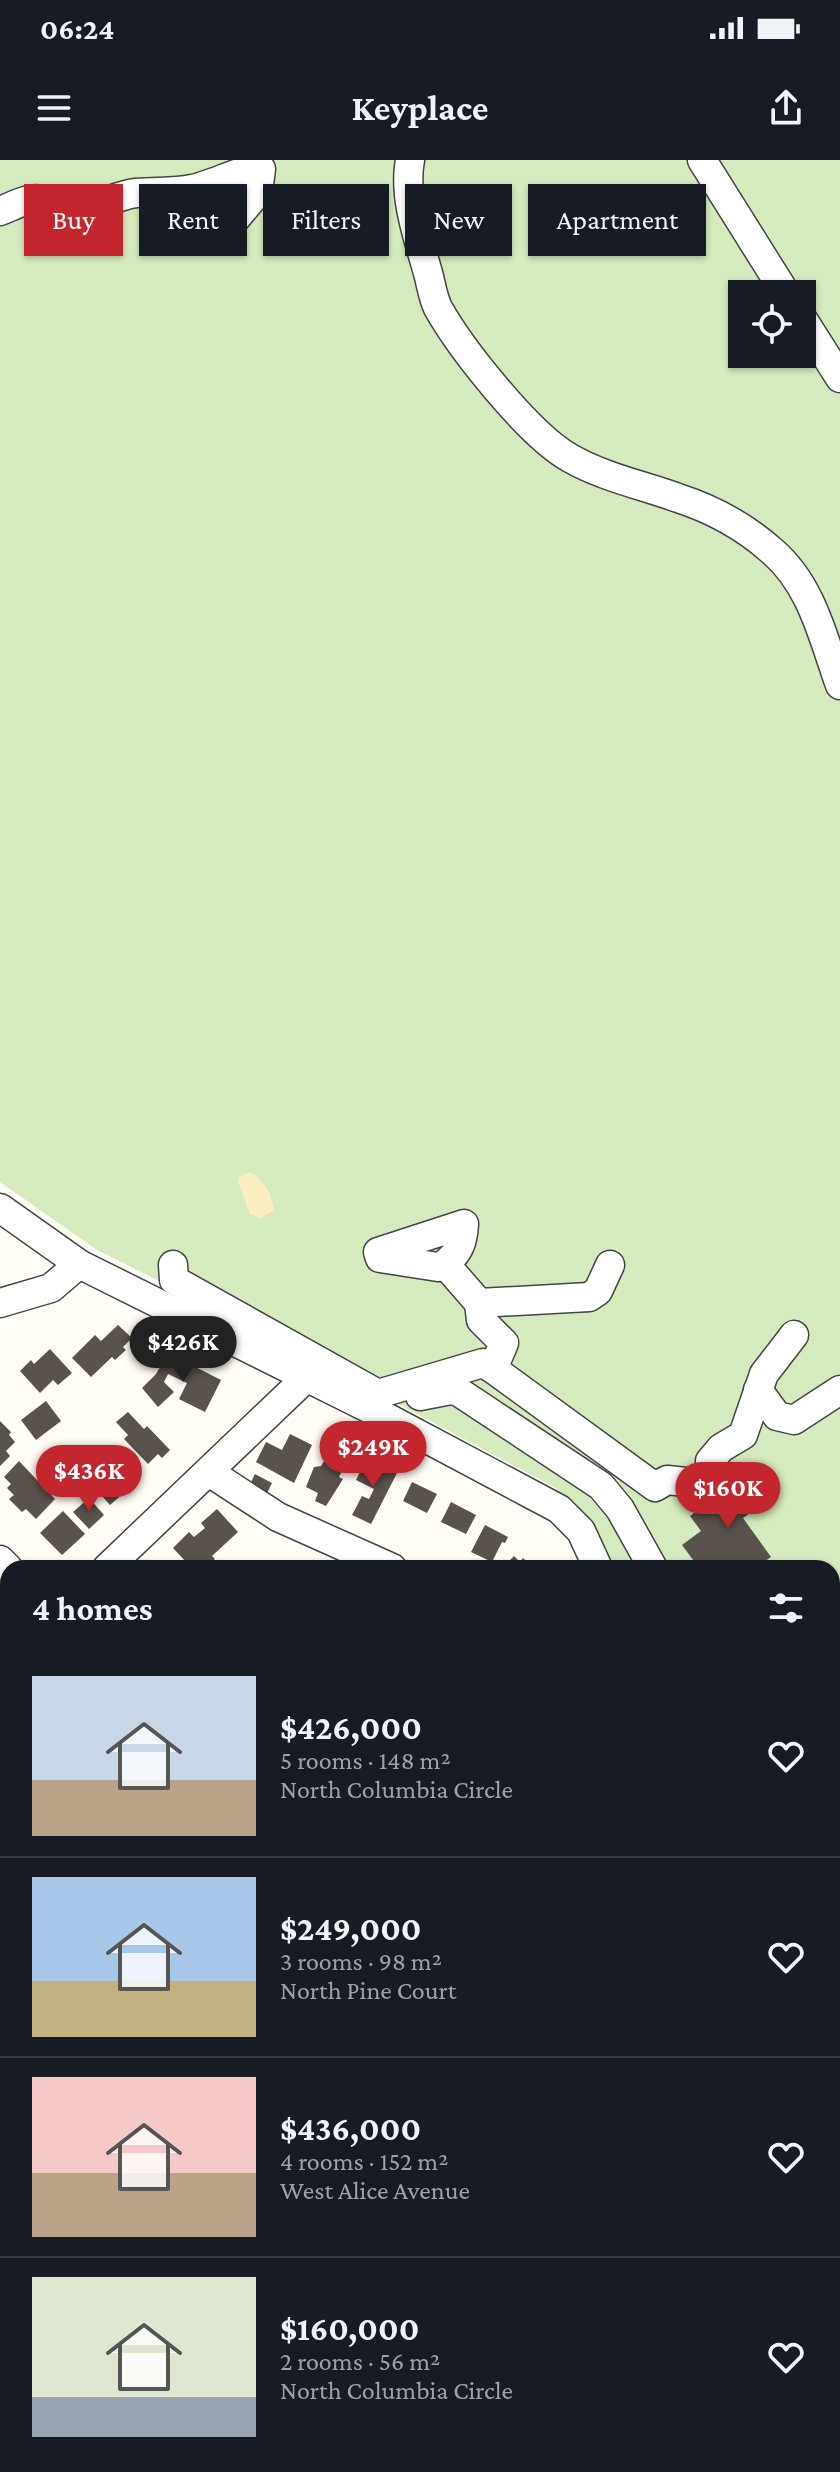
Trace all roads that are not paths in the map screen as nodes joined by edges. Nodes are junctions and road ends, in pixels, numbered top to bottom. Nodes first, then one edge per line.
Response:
1 (410, 160) edge
2 (702, 160) edge
3 (215, 184) edge
4 (139, 193) edge
5 (247, 205) edge
6 (0, 211) edge
7 (777, 280) edge
8 (816, 340) edge
9 (840, 378) edge
10 (840, 685) edge
11 (0, 1208) edge
12 (79, 1264) junction
13 (445, 1264) dead end
14 (173, 1265) dead end
15 (610, 1265) dead end
16 (0, 1303) edge
17 (479, 1303) junction
18 (794, 1335) dead end
19 (493, 1369) junction
20 (307, 1377) junction
21 (758, 1390) junction
22 (840, 1390) edge
23 (386, 1417) junction
24 (209, 1472) junction
25 (116, 1560) edge
26 (374, 1560) edge
27 (594, 1560) edge
28 (649, 1560) edge

1 - 10 street
2 - 7 street
3 - 5 street
4 - 6 street
8 - 9 street
11 - 12 street
12 - 16 street
12 - 20 street
13 - 17 street
14 - 19 street
15 - 17 street
17 - 19 street
18 - 21 street
19 - 21 street
20 - 23 street
20 - 24 street
21 - 22 street
23 - 27 street
23 - 28 street
24 - 25 street
24 - 26 street

